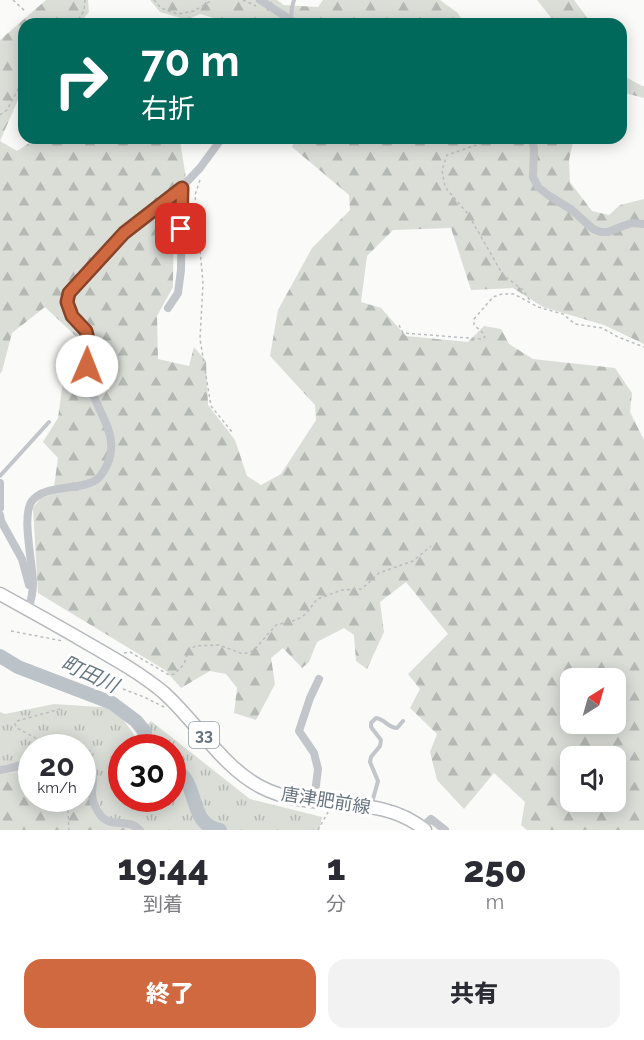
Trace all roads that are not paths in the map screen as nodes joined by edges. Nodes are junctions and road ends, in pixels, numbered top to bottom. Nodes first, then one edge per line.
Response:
1 (260, 0) edge
2 (294, 0) edge
3 (286, 18) edge
4 (292, 18) edge
5 (218, 144) edge
6 (533, 144) edge
7 (182, 188) junction
8 (644, 224) edge
9 (168, 308) dead end
10 (49, 422) dead end
11 (0, 476) edge
12 (0, 483) edge
13 (0, 508) edge
14 (0, 515) edge
15 (0, 594) edge
16 (30, 604) junction
17 (320, 679) dead end
18 (403, 721) dead end
19 (18, 765) edge
20 (0, 770) edge
21 (314, 801) junction
22 (371, 807) junction
23 (96, 808) edge
24 (424, 829) edge
25 (140, 830) edge
26 (445, 830) edge

1 - 3 street
2 - 4 lane
5 - 7 street
6 - 8 street
7 - 9 street
7 - 16 street
10 - 11 lane
12 - 13 street
14 - 16 street
15 - 16 main road, 唐津肥前線 / 33
16 - 21 main road, 唐津肥前線 / 33
17 - 21 street
18 - 22 lane
19 - 20 street
21 - 22 main road, 唐津肥前線 / 33
22 - 24 main road, 唐津肥前線 / 33
23 - 25 street
24 - 26 street

